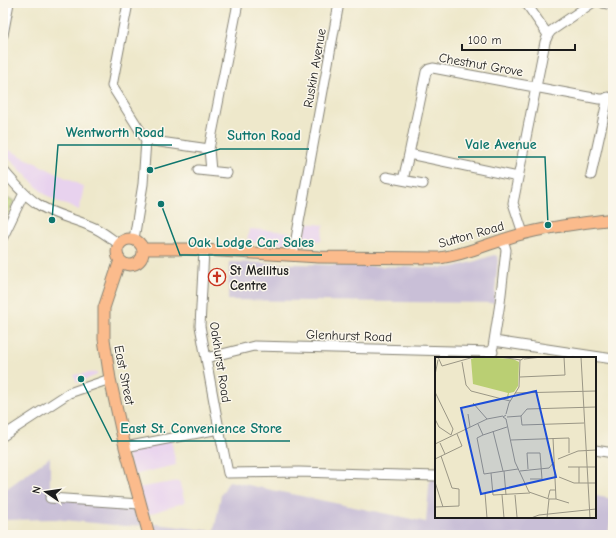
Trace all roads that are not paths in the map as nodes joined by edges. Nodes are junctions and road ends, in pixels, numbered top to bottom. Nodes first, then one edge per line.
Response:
1 (9, 3) edge
2 (128, 3) edge
3 (238, 3) edge
4 (339, 3) edge
5 (526, 3) edge
6 (592, 3) edge
7 (603, 3) edge
8 (613, 5) edge
9 (3, 35) edge
10 (548, 35) junction
11 (536, 86) junction
12 (610, 96) edge
13 (146, 140) junction
14 (209, 149) junction
15 (409, 154) junction
16 (3, 170) edge
17 (198, 170) dead end
18 (211, 171) junction
19 (228, 173) dead end
20 (592, 175) dead end
21 (386, 177) dead end
22 (518, 177) junction
23 (404, 180) junction
24 (423, 184) dead end
25 (24, 193) junction
26 (613, 219) edge
27 (523, 233) junction
28 (3, 237) edge
29 (134, 239) junction
30 (503, 239) junction
31 (119, 244) junction
32 (143, 249) junction
33 (204, 250) junction
34 (294, 256) junction
35 (120, 260) junction
36 (133, 265) junction
37 (110, 290) junction
38 (494, 340) junction
39 (493, 355) edge
40 (206, 358) junction
41 (613, 359) edge
42 (110, 379) junction
43 (219, 430) junction
44 (3, 436) edge
45 (125, 447) junction
46 (596, 450) edge
47 (613, 452) edge
48 (435, 476) edge
49 (50, 498) dead end
50 (140, 504) junction
51 (147, 530) edge

1 - 9 street
2 - 13 street
3 - 14 street
4 - 34 street, Ruskin Avenue
5 - 10 street
6 - 10 street
7 - 8 street
10 - 11 street
11 - 12 street
11 - 15 street, Chestnut Grove
11 - 22 street
12 - 20 street
13 - 14 street
13 - 29 street
14 - 18 street
15 - 22 street
15 - 23 street
16 - 25 street
17 - 18 street
18 - 19 street
21 - 23 street
22 - 27 street
23 - 24 street
25 - 28 street
25 - 31 street
26 - 27 main road, Sutton Road
27 - 30 main road, Sutton Road
29 - 31 main road
29 - 32 main road
30 - 34 main road, Sutton Road
30 - 38 street
31 - 35 main road
32 - 33 main road, Sutton Road
32 - 36 main road
33 - 34 main road, Sutton Road
33 - 40 street, Oakhurst Road
35 - 36 main road
35 - 37 main road, East Street
36 - 37 main road, East Street
37 - 42 main road, East Street
38 - 39 street
38 - 41 street
39 - 40 street, Glenhurst Road
40 - 43 street, Oakhurst Road
42 - 44 street
42 - 45 main road, East Street
43 - 45 street
43 - 48 street, Oakhurst Road
45 - 50 main road, East Street
46 - 47 street
49 - 50 street
50 - 51 main road, East Street

